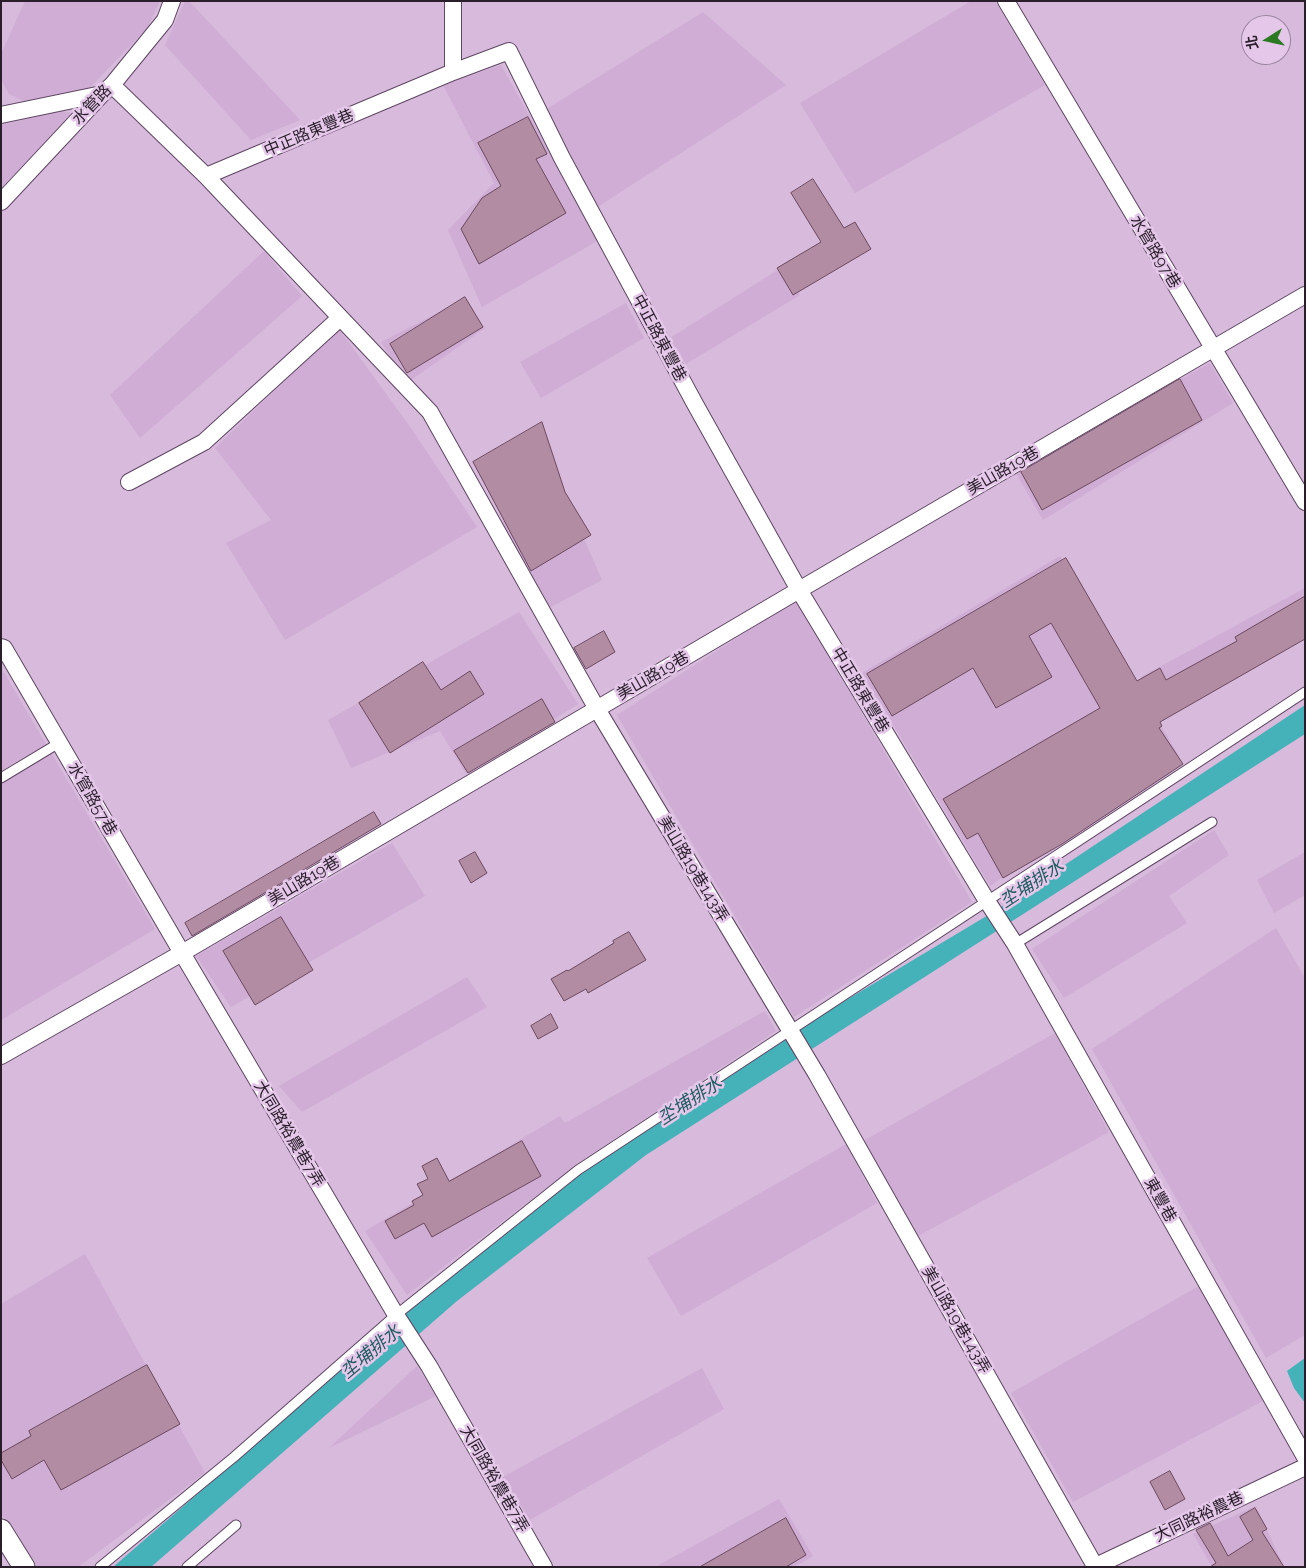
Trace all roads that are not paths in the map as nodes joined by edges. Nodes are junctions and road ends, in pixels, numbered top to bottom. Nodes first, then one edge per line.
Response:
1 (172, 1) edge
2 (453, 1) edge
3 (1006, 1) edge
4 (453, 72) junction
5 (107, 89) junction
6 (1, 103) edge
7 (9, 113) edge
8 (206, 176) junction
9 (1, 202) edge
10 (1305, 295) edge
11 (340, 318) junction
12 (1212, 349) junction
13 (129, 482) dead end
14 (1305, 502) edge
15 (799, 590) junction
16 (1, 647) edge
17 (1305, 692) edge
18 (597, 709) junction
19 (59, 743) junction
20 (1, 778) edge
21 (1212, 822) dead end
22 (987, 901) junction
23 (1016, 944) junction
24 (182, 953) junction
25 (790, 1030) junction
26 (1, 1056) edge
27 (396, 1315) junction
28 (1305, 1457) edge
29 (1305, 1467) edge
30 (236, 1525) dead end
31 (1, 1530) edge
32 (1094, 1566) edge
33 (24, 1567) edge
34 (100, 1567) edge
35 (187, 1567) edge
36 (544, 1567) edge

1 - 5 street, 水管路
2 - 4 street
3 - 12 street, 水管路97巷
4 - 8 street, 中正路東豐巷
4 - 15 street, 中正路東豐巷
5 - 7 street
5 - 8 street
5 - 9 street, 水管路
6 - 7 street
8 - 11 street
10 - 12 street, 美山路19巷
11 - 13 street
11 - 18 street
12 - 14 street, 水管路97巷
12 - 15 street, 美山路19巷
15 - 18 street, 美山路19巷
15 - 22 street, 中正路東豐巷
16 - 19 street, 水管路57巷
17 - 22 lane
18 - 24 street, 美山路19巷
18 - 25 street, 美山路19巷143弄
19 - 20 lane
19 - 24 street, 水管路57巷
21 - 23 lane
22 - 23 street, 中正路東豐巷
22 - 25 lane
23 - 28 street, 東豐巷
24 - 26 street, 美山路19巷
24 - 27 street, 大同路裕農巷7弄
25 - 27 lane
25 - 32 street, 美山路19巷143弄
27 - 34 lane
27 - 36 street, 大同路裕農巷7弄
29 - 32 street, 大同路裕農巷
30 - 35 lane
31 - 33 street

